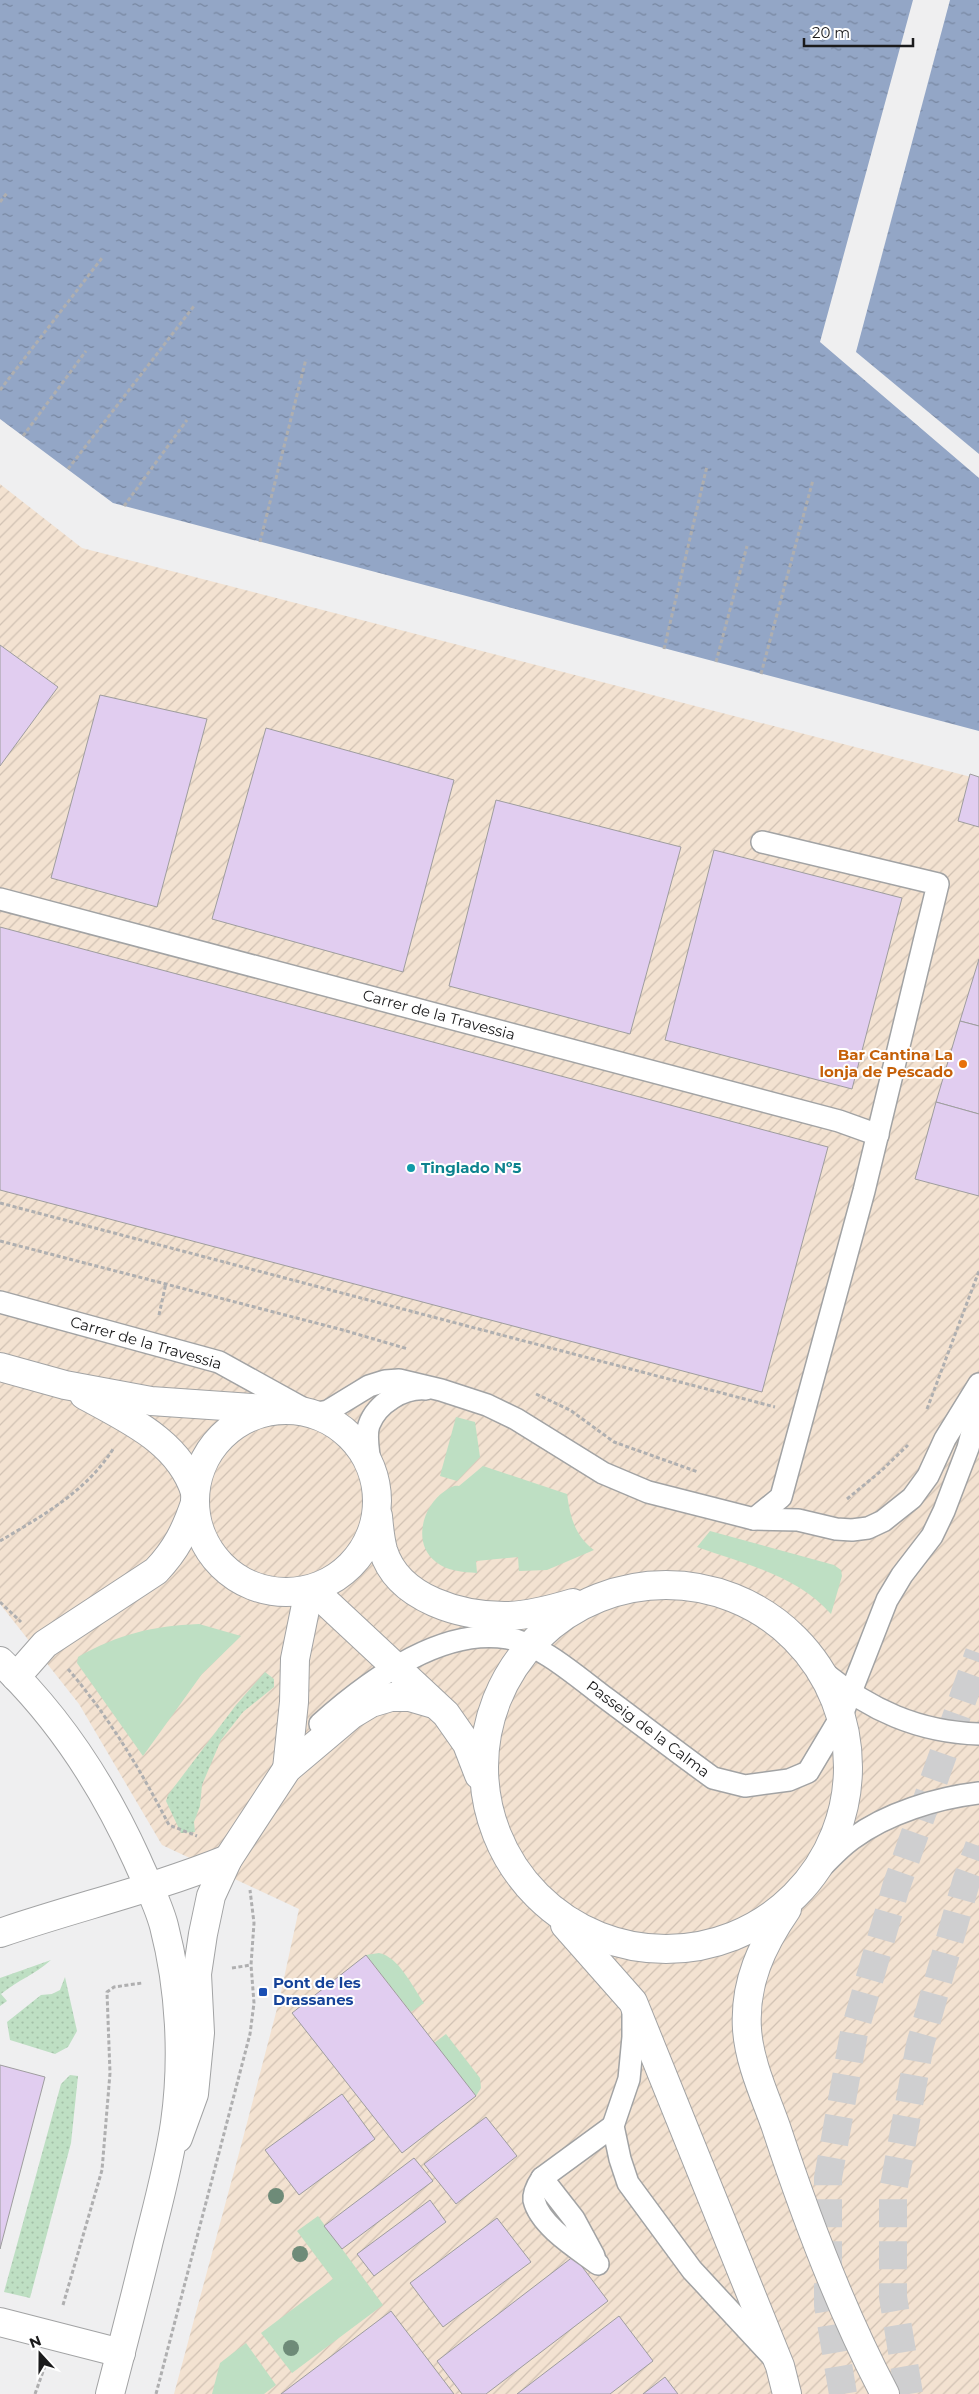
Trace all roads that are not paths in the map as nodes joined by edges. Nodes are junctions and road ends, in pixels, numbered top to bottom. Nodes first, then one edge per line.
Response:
1 (762, 842) dead end
2 (0, 899) edge
3 (878, 1135) junction
4 (0, 1302) edge
5 (0, 1367) edge
6 (979, 1384) edge
7 (65, 1385) junction
8 (441, 1390) junction
9 (979, 1406) edge
10 (281, 1410) junction
11 (312, 1414) junction
12 (370, 1464) junction
13 (195, 1497) junction
14 (378, 1509) junction
15 (754, 1519) junction
16 (310, 1589) junction
17 (615, 1591) junction
18 (528, 1646) junction
19 (397, 1667) junction
20 (8, 1669) edge
21 (434, 1704) junction
22 (846, 1704) junction
23 (979, 1734) edge
24 (287, 1769) junction
25 (484, 1792) junction
26 (979, 1794) edge
27 (228, 1859) junction
28 (805, 1885) junction
29 (149, 1887) junction
30 (555, 1913) junction
31 (0, 1933) edge
32 (632, 2002) junction
33 (613, 2126) junction
34 (166, 2170) junction
35 (542, 2178) dead end
36 (0, 2322) edge
37 (121, 2353) junction
38 (780, 2366) junction
39 (110, 2394) edge
40 (787, 2394) edge
41 (885, 2394) edge

1 - 3 lane
2 - 3 lane, Carrer de la Travessia
3 - 15 lane
4 - 11 lane, Carrer de la Travessia
5 - 7 street
6 - 15 lane
7 - 10 street
7 - 13 street
8 - 11 lane
8 - 12 lane
8 - 15 lane
9 - 22 lane, Passeig de la Calma
10 - 11 street
10 - 13 street
11 - 12 street
12 - 14 street
13 - 16 street
13 - 20 street
14 - 16 street
14 - 17 street
16 - 19 street
16 - 24 street
17 - 18 street
17 - 22 street
18 - 19 lane, Passeig de la Calma
18 - 22 lane, Passeig de la Calma
18 - 25 street
19 - 21 street
19 - 24 lane, Passeig de la Calma
20 - 29 street
21 - 24 street
21 - 25 street
22 - 23 lane
22 - 28 street
24 - 27 street
25 - 30 street
26 - 28 lane
27 - 29 street
27 - 34 street
28 - 30 street
28 - 41 street
29 - 31 street
29 - 34 street
30 - 32 street
32 - 33 lane
32 - 38 street
33 - 35 lane
33 - 38 lane
34 - 37 street
36 - 37 street
37 - 39 street
38 - 40 street

